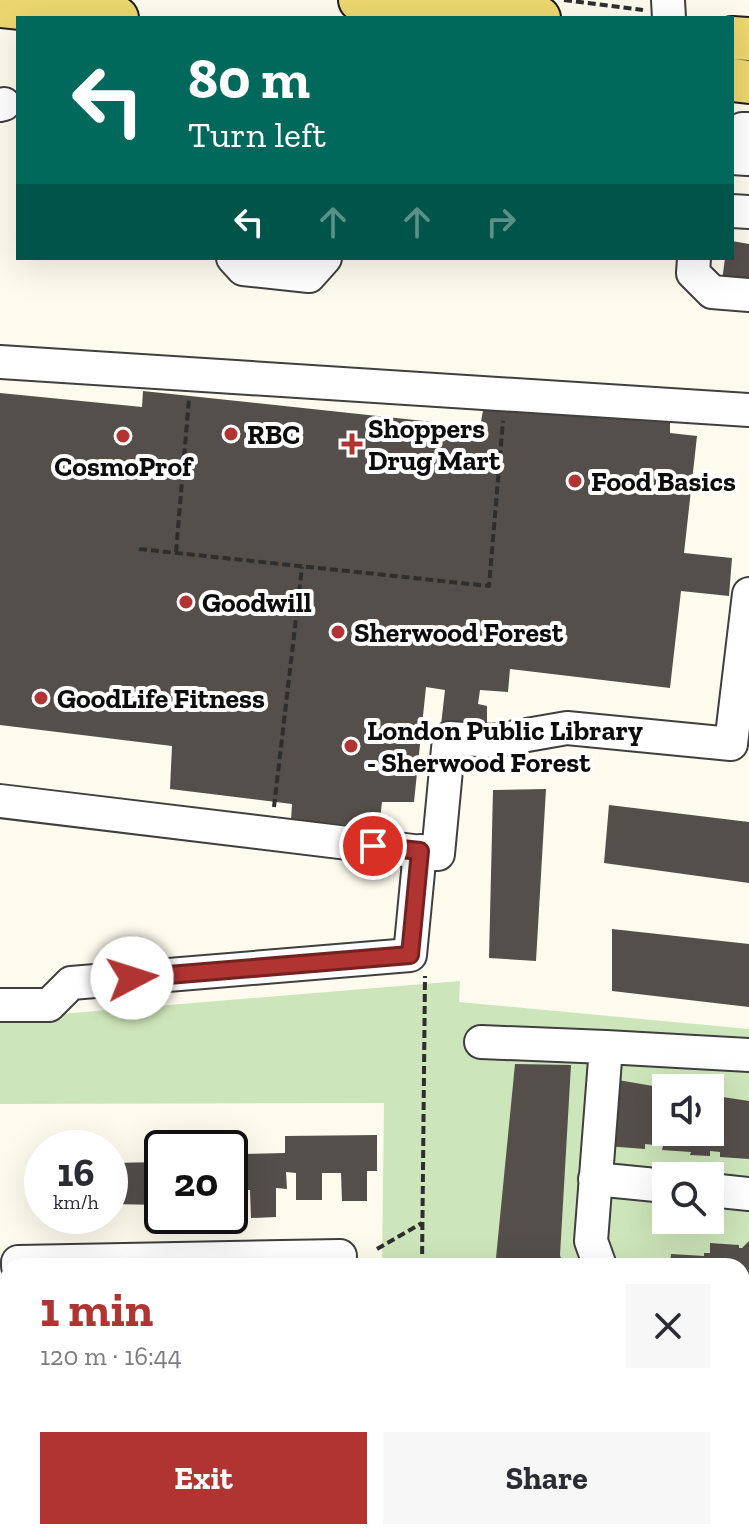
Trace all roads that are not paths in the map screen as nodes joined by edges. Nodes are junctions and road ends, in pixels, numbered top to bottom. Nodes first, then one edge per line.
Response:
1 (360, 0) edge
2 (0, 6) edge
3 (98, 16) edge
4 (519, 16) edge
5 (323, 260) edge
6 (694, 260) edge
7 (238, 263) edge
8 (749, 295) edge
9 (0, 362) edge
10 (749, 410) edge
11 (749, 594) edge
12 (744, 681) edge
13 (740, 746) edge
14 (0, 801) edge
15 (420, 851) junction
16 (0, 1005) edge
17 (481, 1042) dead end
18 (606, 1047) junction
19 (749, 1055) edge
20 (595, 1179) junction
21 (652, 1185) edge
22 (724, 1191) edge
23 (749, 1194) edge
24 (340, 1256) dead end
25 (233, 1258) edge
26 (597, 1258) edge

1 - 4 main road
2 - 3 main road
5 - 7 street
6 - 8 street
9 - 10 street
11 - 12 street
12 - 13 street
13 - 15 street
14 - 15 street
15 - 16 street
17 - 18 street
18 - 19 street
18 - 20 street
20 - 21 street
20 - 26 street
22 - 23 street
24 - 25 street

